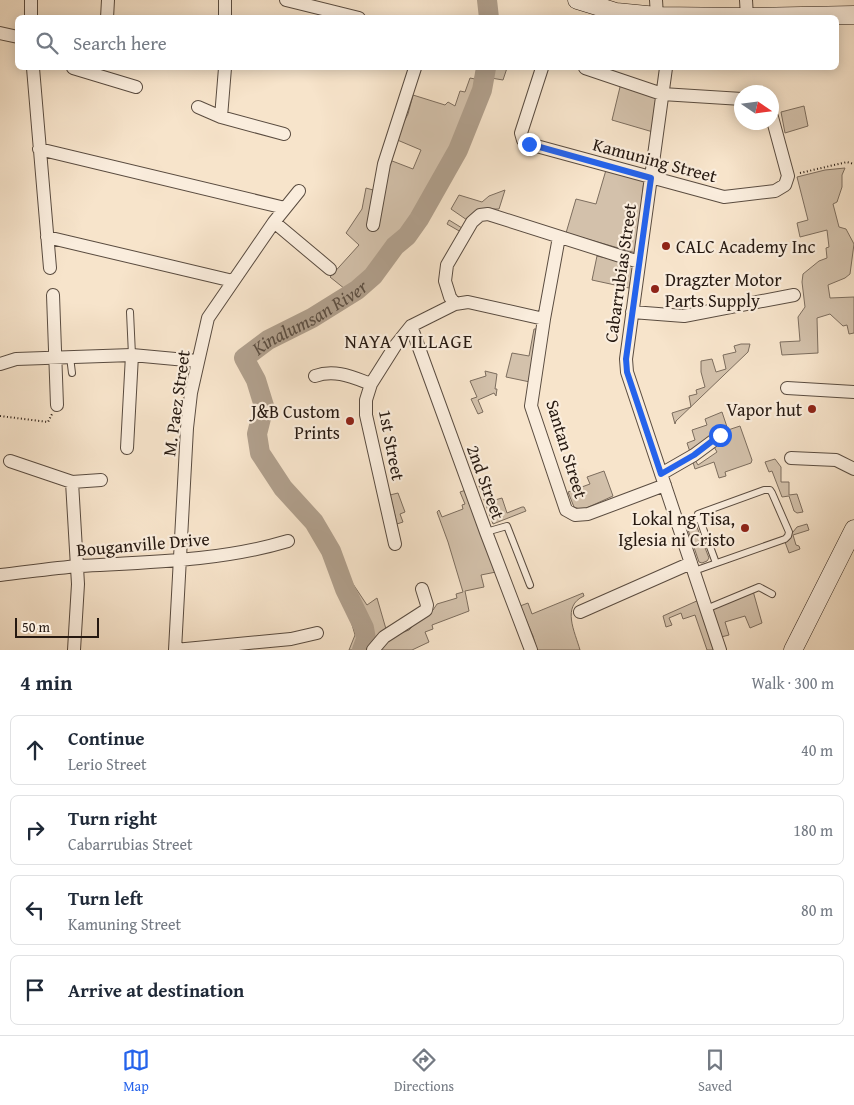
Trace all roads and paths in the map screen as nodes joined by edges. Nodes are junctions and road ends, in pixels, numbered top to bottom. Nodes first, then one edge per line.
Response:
1 (31, 0) edge
2 (108, 0) edge
3 (225, 0) edge
4 (286, 0) edge
5 (577, 0) edge
6 (615, 0) edge
7 (746, 0) edge
8 (665, 12) edge
9 (31, 15) edge
10 (107, 15) edge
11 (225, 15) edge
12 (347, 15) edge
13 (714, 15) edge
14 (746, 15) edge
15 (839, 15) edge
16 (854, 15) edge
17 (0, 33) edge
18 (15, 36) edge
19 (33, 70) edge
20 (88, 70) edge
21 (225, 70) edge
22 (414, 70) edge
23 (541, 70) edge
24 (591, 70) edge
25 (666, 70) edge
26 (104, 72) edge
27 (136, 87) dead end
28 (662, 94) junction
29 (734, 98) edge
30 (198, 107) dead end
31 (221, 118) junction
32 (776, 130) edge
33 (284, 134) dead end
34 (39, 149) junction
35 (854, 164) edge
36 (788, 176) junction
37 (651, 178) junction
38 (298, 191) dead end
39 (285, 208) junction
40 (274, 222) junction
41 (373, 225) dead end
42 (559, 236) junction
43 (47, 237) junction
44 (639, 262) junction
45 (50, 268) dead end
46 (330, 269) dead end
47 (233, 281) junction
48 (52, 295) dead end
49 (794, 295) dead end
50 (455, 304) junction
51 (130, 312) dead end
52 (632, 312) junction
53 (544, 319) junction
54 (411, 326) junction
55 (132, 356) junction
56 (70, 357) junction
57 (54, 358) junction
58 (197, 361) junction
59 (0, 364) edge
60 (72, 372) dead end
61 (315, 376) dead end
62 (371, 384) junction
63 (787, 388) dead end
64 (854, 392) edge
65 (57, 405) joint
66 (0, 416) edge
67 (720, 435) dead end
68 (127, 448) dead end
69 (791, 458) dead end
70 (10, 461) dead end
71 (854, 470) edge
72 (101, 480) dead end
73 (663, 480) junction
74 (72, 482) junction
75 (700, 518) junction
76 (679, 526) junction
77 (854, 529) edge
78 (486, 532) junction
79 (706, 537) dead end
80 (288, 541) dead end
81 (395, 544) dead end
82 (709, 544) dead end
83 (178, 560) junction
84 (716, 563) junction
85 (77, 566) junction
86 (693, 567) junction
87 (0, 575) edge
88 (530, 585) dead end
89 (422, 589) dead end
90 (772, 594) dead end
91 (706, 609) junction
92 (580, 612) dead end
93 (317, 633) dead end
94 (74, 650) edge
95 (175, 650) edge
96 (373, 650) edge
97 (532, 650) edge
98 (720, 650) edge
99 (793, 650) edge

1 - 9 street
2 - 10 street
3 - 11 street
4 - 12 street
5 - 8 main road
6 - 8 main road
7 - 14 street
8 - 13 main road
15 - 16 main road
17 - 18 street
19 - 34 street
20 - 26 street
21 - 31 street
22 - 41 street
23 - 37 street, Kamuning Street
24 - 28 street
25 - 28 street, Cabarrubias Street
26 - 27 street
28 - 29 street
28 - 37 street, Cabarrubias Street
30 - 31 street
31 - 33 street
32 - 36 street
34 - 39 street
34 - 43 street
35 - 36 path
36 - 37 street, Kamuning Street
37 - 44 street, Cabarrubias Street
38 - 39 street, M. Paez Street
39 - 40 street, M. Paez Street
40 - 46 street
40 - 47 street, M. Paez Street
42 - 44 street
42 - 50 street
42 - 53 street, Santan Street
43 - 45 street
43 - 47 street
44 - 52 street, Cabarrubias Street
47 - 58 street, M. Paez Street
48 - 57 street
49 - 52 street
50 - 53 street, 1st Street
50 - 54 street, 1st Street
51 - 55 lane
52 - 73 street, Cabarrubias Street
53 - 73 street, Santan Street
54 - 62 street, 1st Street
54 - 78 street, 2nd Street
55 - 56 street
55 - 58 street
55 - 68 street
56 - 57 street
56 - 60 lane
57 - 59 street
57 - 65 street
58 - 83 street, M. Paez Street
61 - 62 street
62 - 81 street, 1st Street
63 - 64 street
65 - 66 path
67 - 73 street
69 - 71 street
70 - 74 street
72 - 74 street
73 - 76 street, Cabarrubias Street
74 - 85 street
75 - 76 lane
75 - 79 lane
75 - 84 lane
76 - 86 street, Cabarrubias Street
77 - 99 main road
78 - 88 lane
78 - 97 street, 2nd Street
80 - 83 street, Bouganville Drive
82 - 84 lane
83 - 85 street, Bouganville Drive
83 - 95 street, M. Paez Street
84 - 86 lane
85 - 87 street, Bouganville Drive
85 - 94 street
86 - 91 street, Cabarrubias Street
86 - 92 street
89 - 96 street
90 - 91 lane
91 - 98 street, Cabarrubias Street
93 - 95 street

